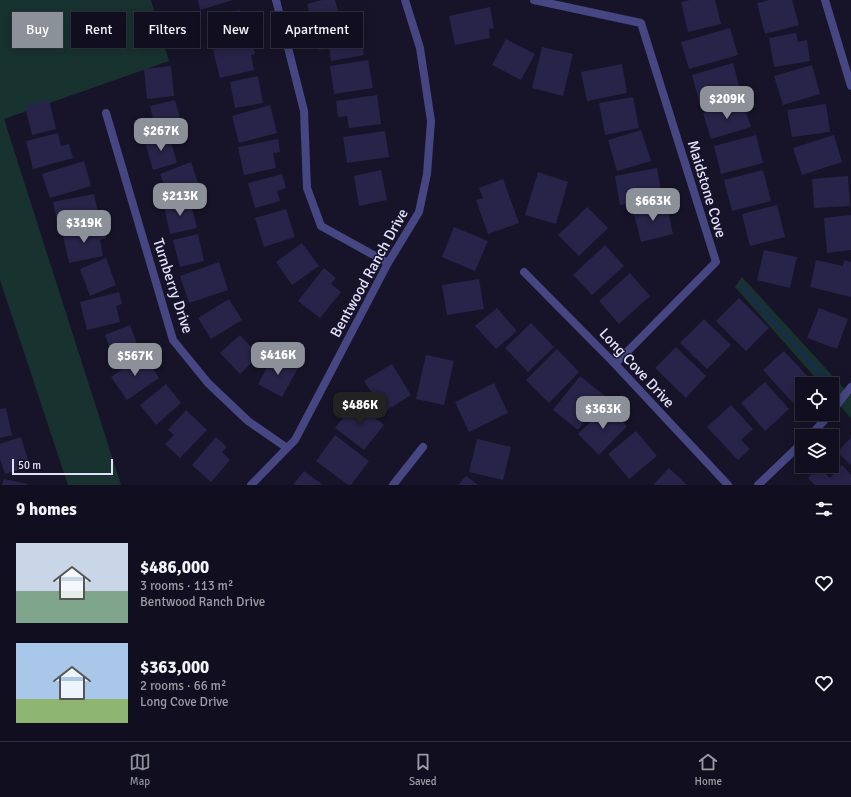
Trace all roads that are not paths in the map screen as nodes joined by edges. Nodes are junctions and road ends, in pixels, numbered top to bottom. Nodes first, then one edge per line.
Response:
1 (276, 0) edge
2 (405, 0) edge
3 (534, 0) edge
4 (825, 0) edge
5 (851, 86) edge
6 (106, 113) dead end
7 (388, 263) junction
8 (524, 272) dead end
9 (615, 364) junction
10 (851, 386) edge
11 (839, 402) edge
12 (824, 421) edge
13 (816, 429) edge
14 (287, 448) junction
15 (423, 448) dead end
16 (795, 451) edge
17 (251, 485) edge
18 (393, 485) edge
19 (728, 485) edge
20 (758, 485) edge

1 - 7 street
2 - 7 street, Bentwood Ranch Drive
3 - 9 street, Maidstone Cove
4 - 5 street
6 - 14 street, Turnberry Drive
7 - 14 street, Bentwood Ranch Drive
8 - 9 street, Long Cove Drive
9 - 19 street, Long Cove Drive
10 - 11 street
12 - 13 street
14 - 17 street, Bentwood Ranch Drive
15 - 18 street
16 - 20 street

